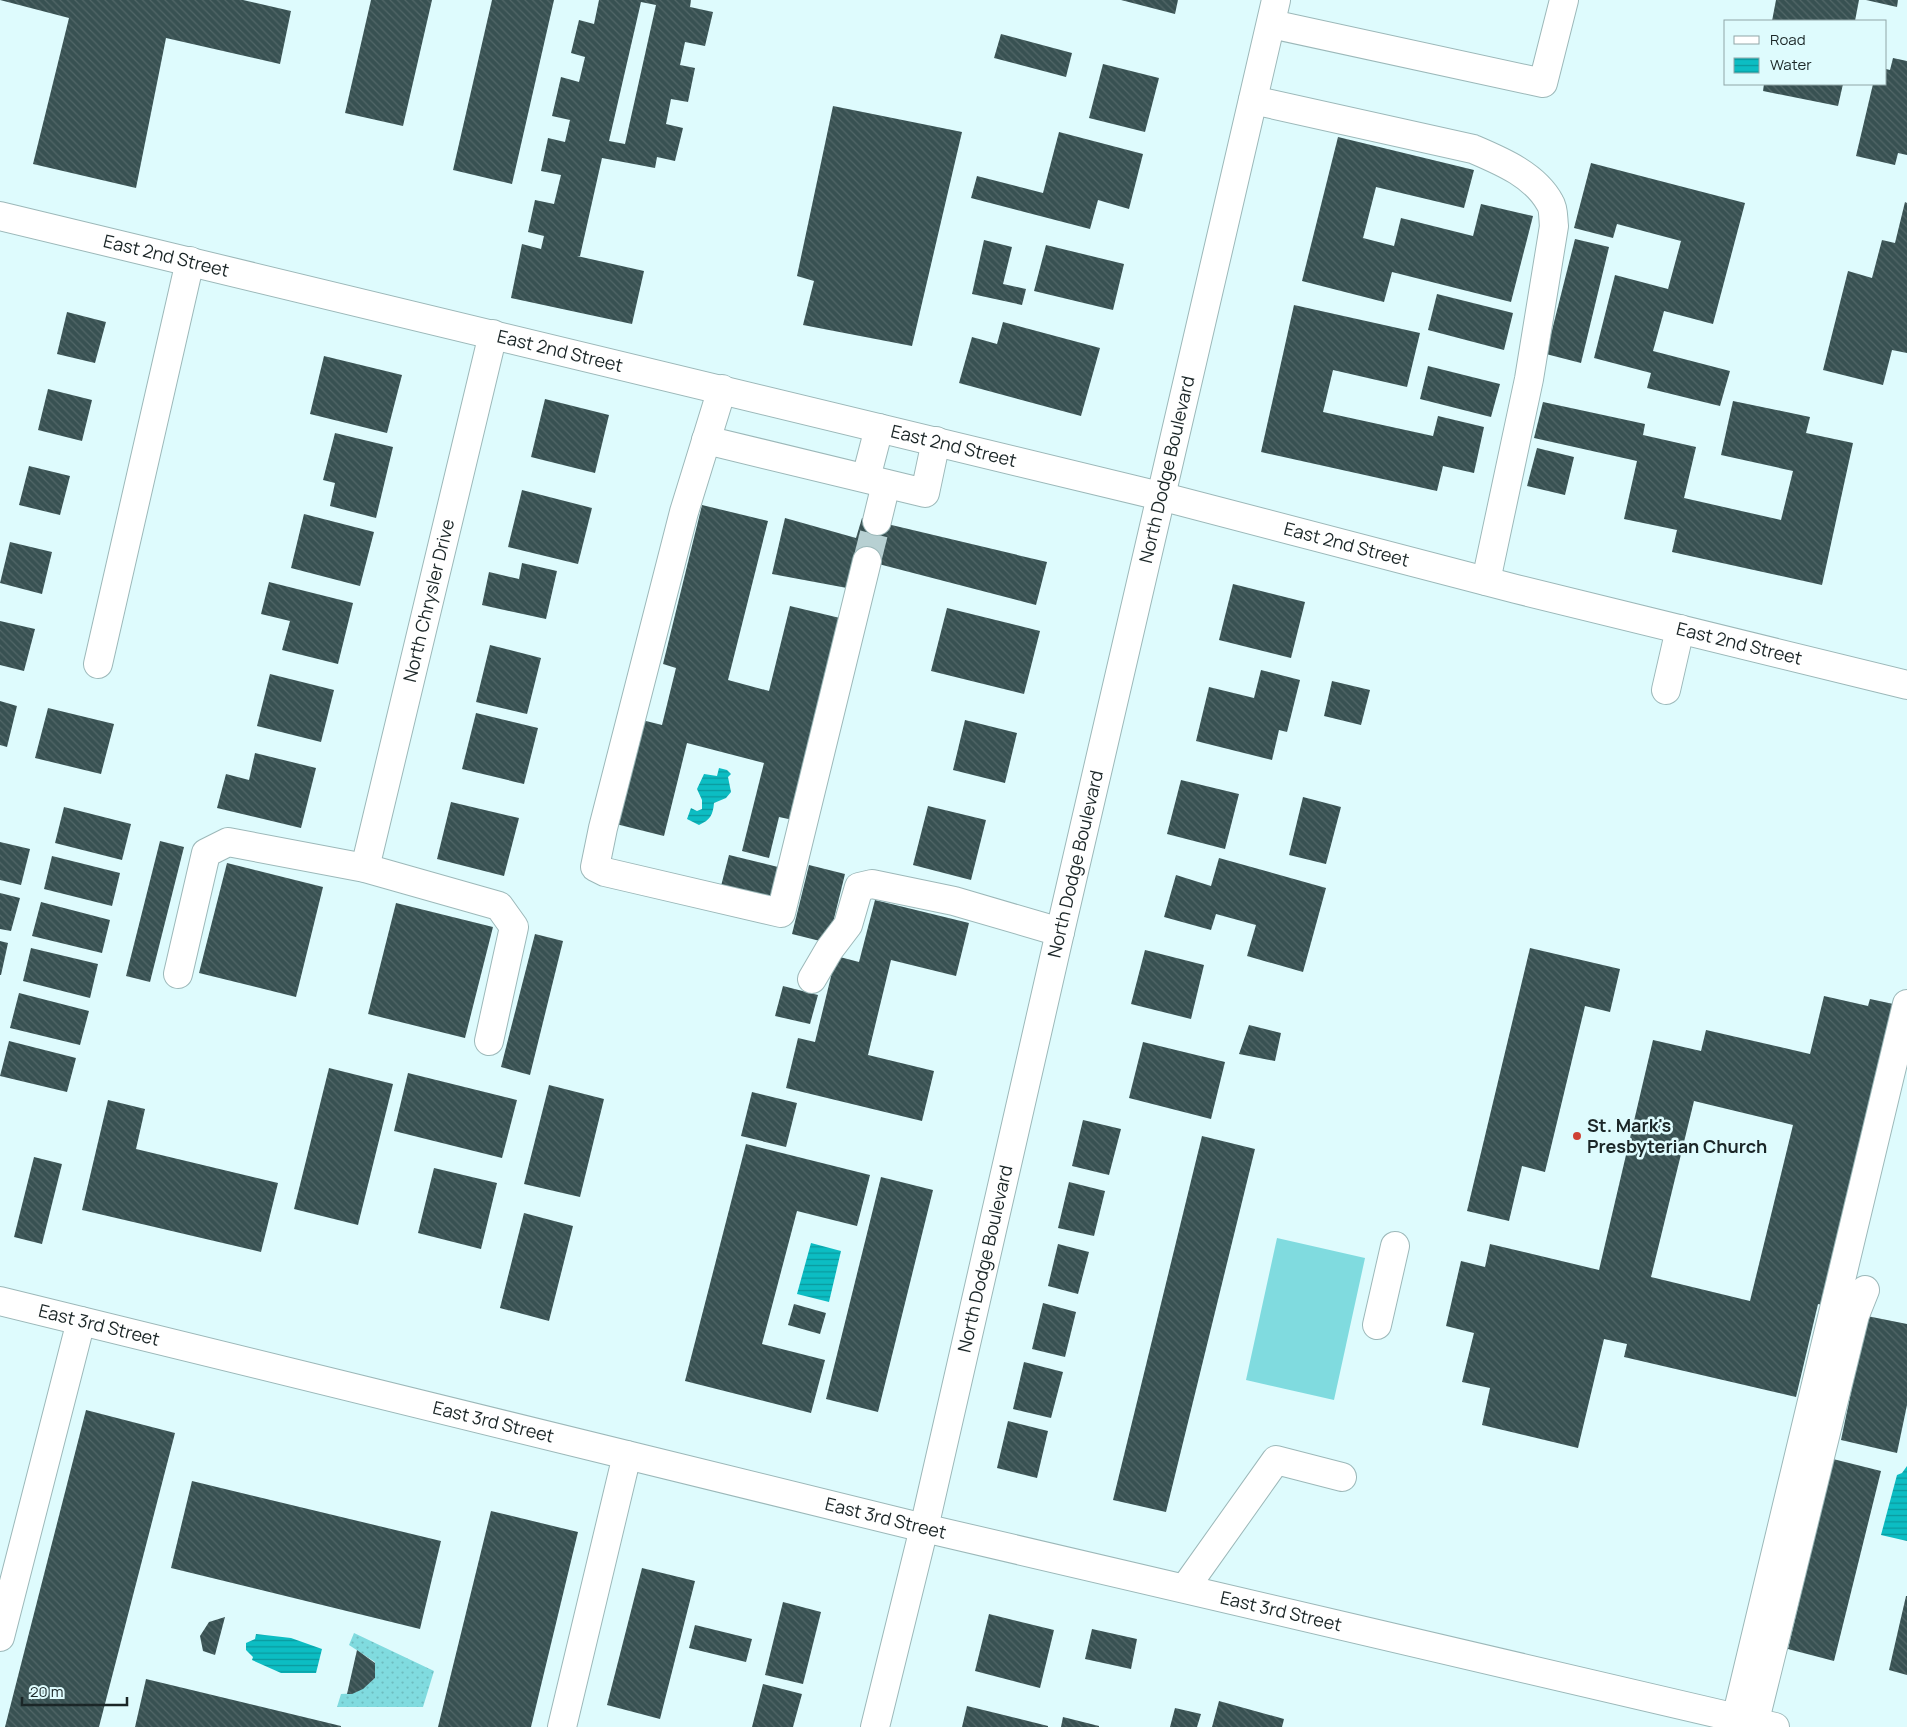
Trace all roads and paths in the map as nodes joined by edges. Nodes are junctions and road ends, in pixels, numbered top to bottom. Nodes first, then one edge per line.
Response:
1 (1564, 0) edge
2 (1273, 12) edge
3 (1252, 100) junction
4 (0, 216) edge
5 (190, 261) junction
6 (494, 334) junction
7 (722, 389) junction
8 (879, 428) junction
9 (706, 440) junction
10 (936, 441) junction
11 (876, 481) junction
12 (1160, 496) junction
13 (877, 521) tunnel mouth
14 (867, 561) tunnel mouth
15 (1486, 581) junction
16 (1680, 629) junction
17 (98, 664) dead end
18 (1907, 685) edge
19 (1666, 690) dead end
20 (365, 868) junction
21 (1060, 932) junction
22 (178, 974) dead end
23 (812, 979) dead end
24 (1907, 1004) edge
25 (489, 1041) dead end
26 (1395, 1246) dead end
27 (1865, 1290) dead end
28 (0, 1301) edge
29 (81, 1321) junction
30 (1377, 1325) dead end
31 (627, 1455) junction
32 (1342, 1477) dead end
33 (924, 1528) junction
34 (1186, 1588) junction
35 (0, 1637) edge
36 (1750, 1723) edge
37 (562, 1727) edge
38 (875, 1727) edge

1 - 2 street
2 - 3 street, North Dodge Boulevard
3 - 12 street, North Dodge Boulevard
3 - 15 street
4 - 5 street, East 2nd Street
5 - 6 street, East 2nd Street
5 - 17 street
6 - 7 street, East 2nd Street
6 - 20 street, North Chrysler Drive
7 - 8 street, East 2nd Street
7 - 9 street
8 - 10 street, East 2nd Street
8 - 11 street
9 - 11 street
9 - 14 street
10 - 11 street
10 - 12 street, East 2nd Street
11 - 13 street
12 - 15 street, East 2nd Street
12 - 21 street, North Dodge Boulevard
15 - 16 street, East 2nd Street
16 - 18 street, East 2nd Street
16 - 19 street
20 - 22 street
20 - 25 street
21 - 23 street
21 - 33 street, North Dodge Boulevard
24 - 36 street
26 - 30 street
27 - 36 street
28 - 29 street, East 3rd Street
29 - 31 street, East 3rd Street
29 - 35 street
31 - 33 street, East 3rd Street
31 - 37 street
32 - 34 street
33 - 34 street, East 3rd Street
33 - 38 street, North Dodge Boulevard
34 - 36 street, East 3rd Street

